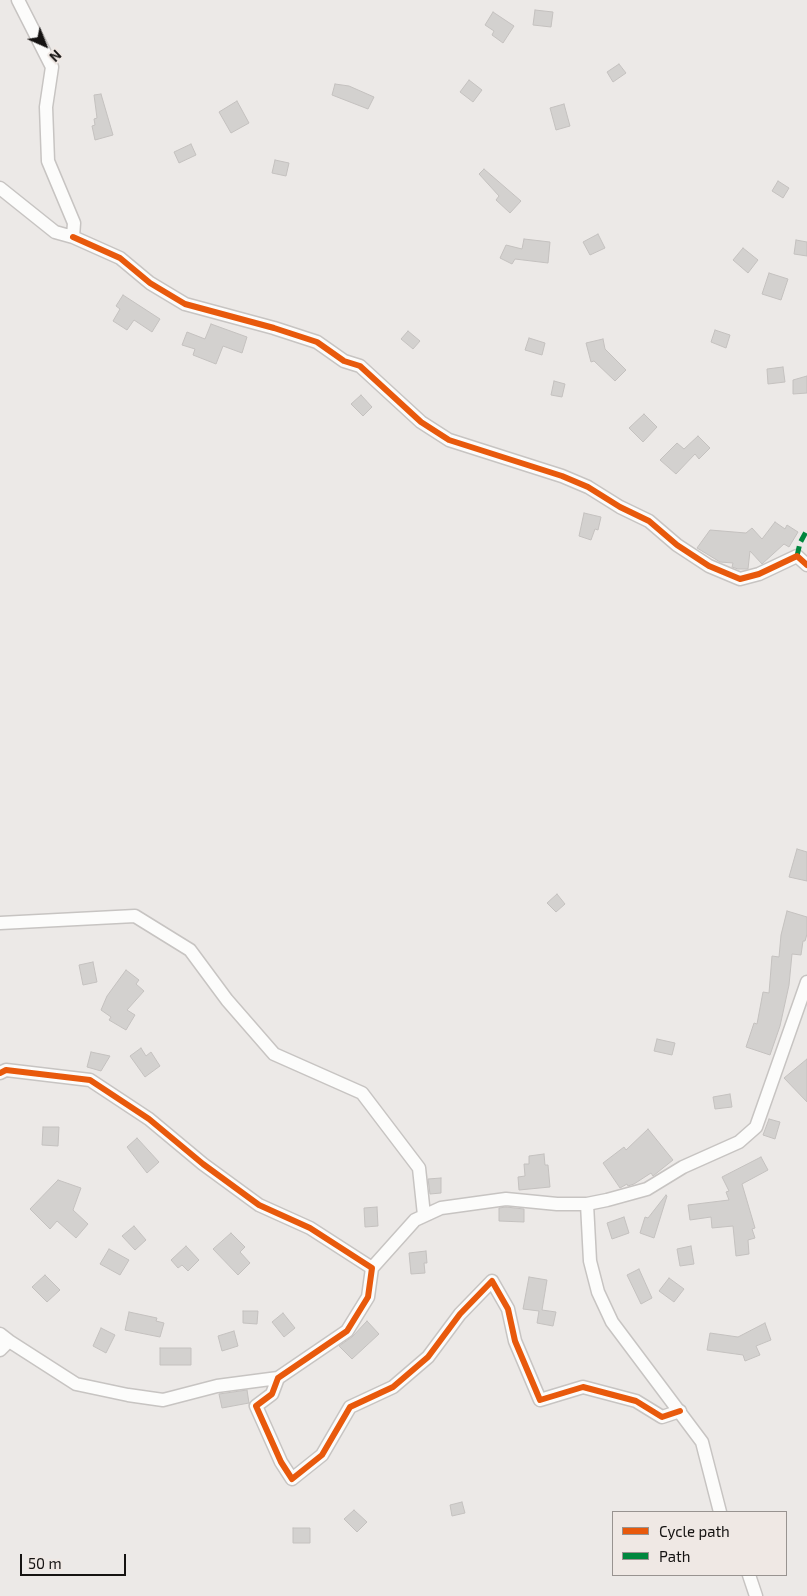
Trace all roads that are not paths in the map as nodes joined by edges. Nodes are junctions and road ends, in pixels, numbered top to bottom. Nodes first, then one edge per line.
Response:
1 (18, 0) edge
2 (0, 188) edge
3 (73, 237) junction
4 (807, 565) edge
5 (0, 923) edge
6 (807, 982) edge
7 (0, 1073) edge
8 (587, 1204) junction
9 (424, 1215) junction
10 (372, 1268) junction
11 (3, 1342) edge
12 (278, 1378) junction
13 (680, 1411) junction
14 (720, 1511) edge
15 (749, 1576) edge
16 (756, 1596) edge

1 - 3 street
2 - 3 street
3 - 4 street
5 - 9 street
6 - 8 street
7 - 10 street
8 - 9 street
8 - 13 street
9 - 10 street
10 - 12 street
11 - 12 street
12 - 13 street
13 - 14 street
15 - 16 street

